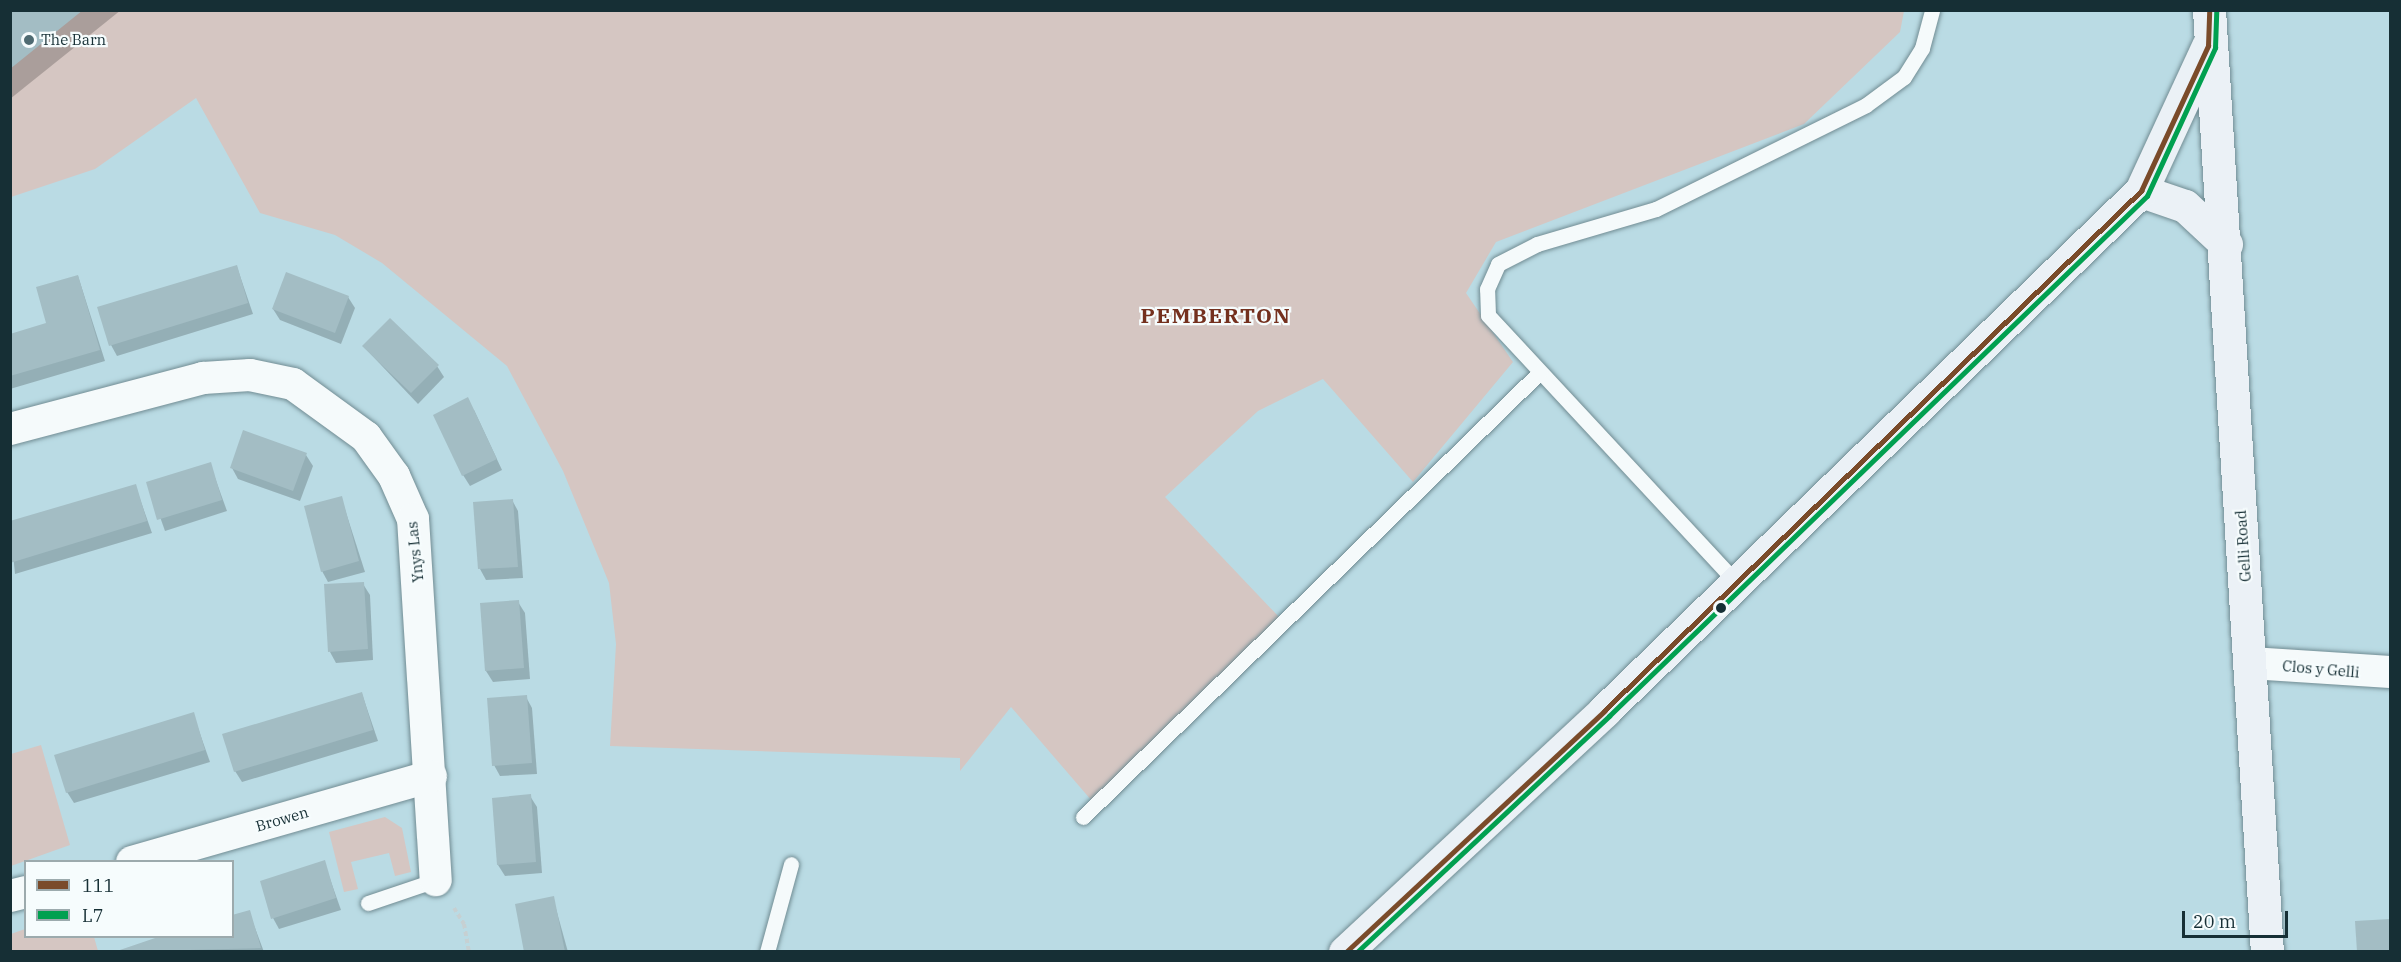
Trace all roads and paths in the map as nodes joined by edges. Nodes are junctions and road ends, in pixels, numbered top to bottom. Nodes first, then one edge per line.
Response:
1 (1932, 10) edge
2 (2209, 10) edge
3 (2208, 46) junction
4 (2141, 191) junction
5 (2226, 244) junction
6 (1540, 372) junction
7 (10, 429) edge
8 (1735, 581) junction
9 (2251, 663) junction
10 (2391, 672) edge
11 (431, 776) junction
12 (1083, 818) dead end
13 (136, 860) edge
14 (791, 864) dead end
15 (436, 880) junction
16 (368, 903) dead end
17 (469, 951) edge
18 (767, 951) edge
19 (1345, 951) edge
20 (2267, 951) edge

1 - 6 lane
2 - 3 main road, Gelli Road
3 - 4 main road
3 - 5 main road, Gelli Road
4 - 5 main road
4 - 8 main road
5 - 9 main road, Gelli Road
6 - 8 lane
6 - 12 lane
7 - 11 street, Ynys Las
8 - 19 main road
9 - 10 street, Clos y Gelli
9 - 20 main road, Gelli Road
11 - 13 street, Browen
11 - 15 street, Ynys Las
14 - 18 lane
15 - 16 lane
15 - 17 path

